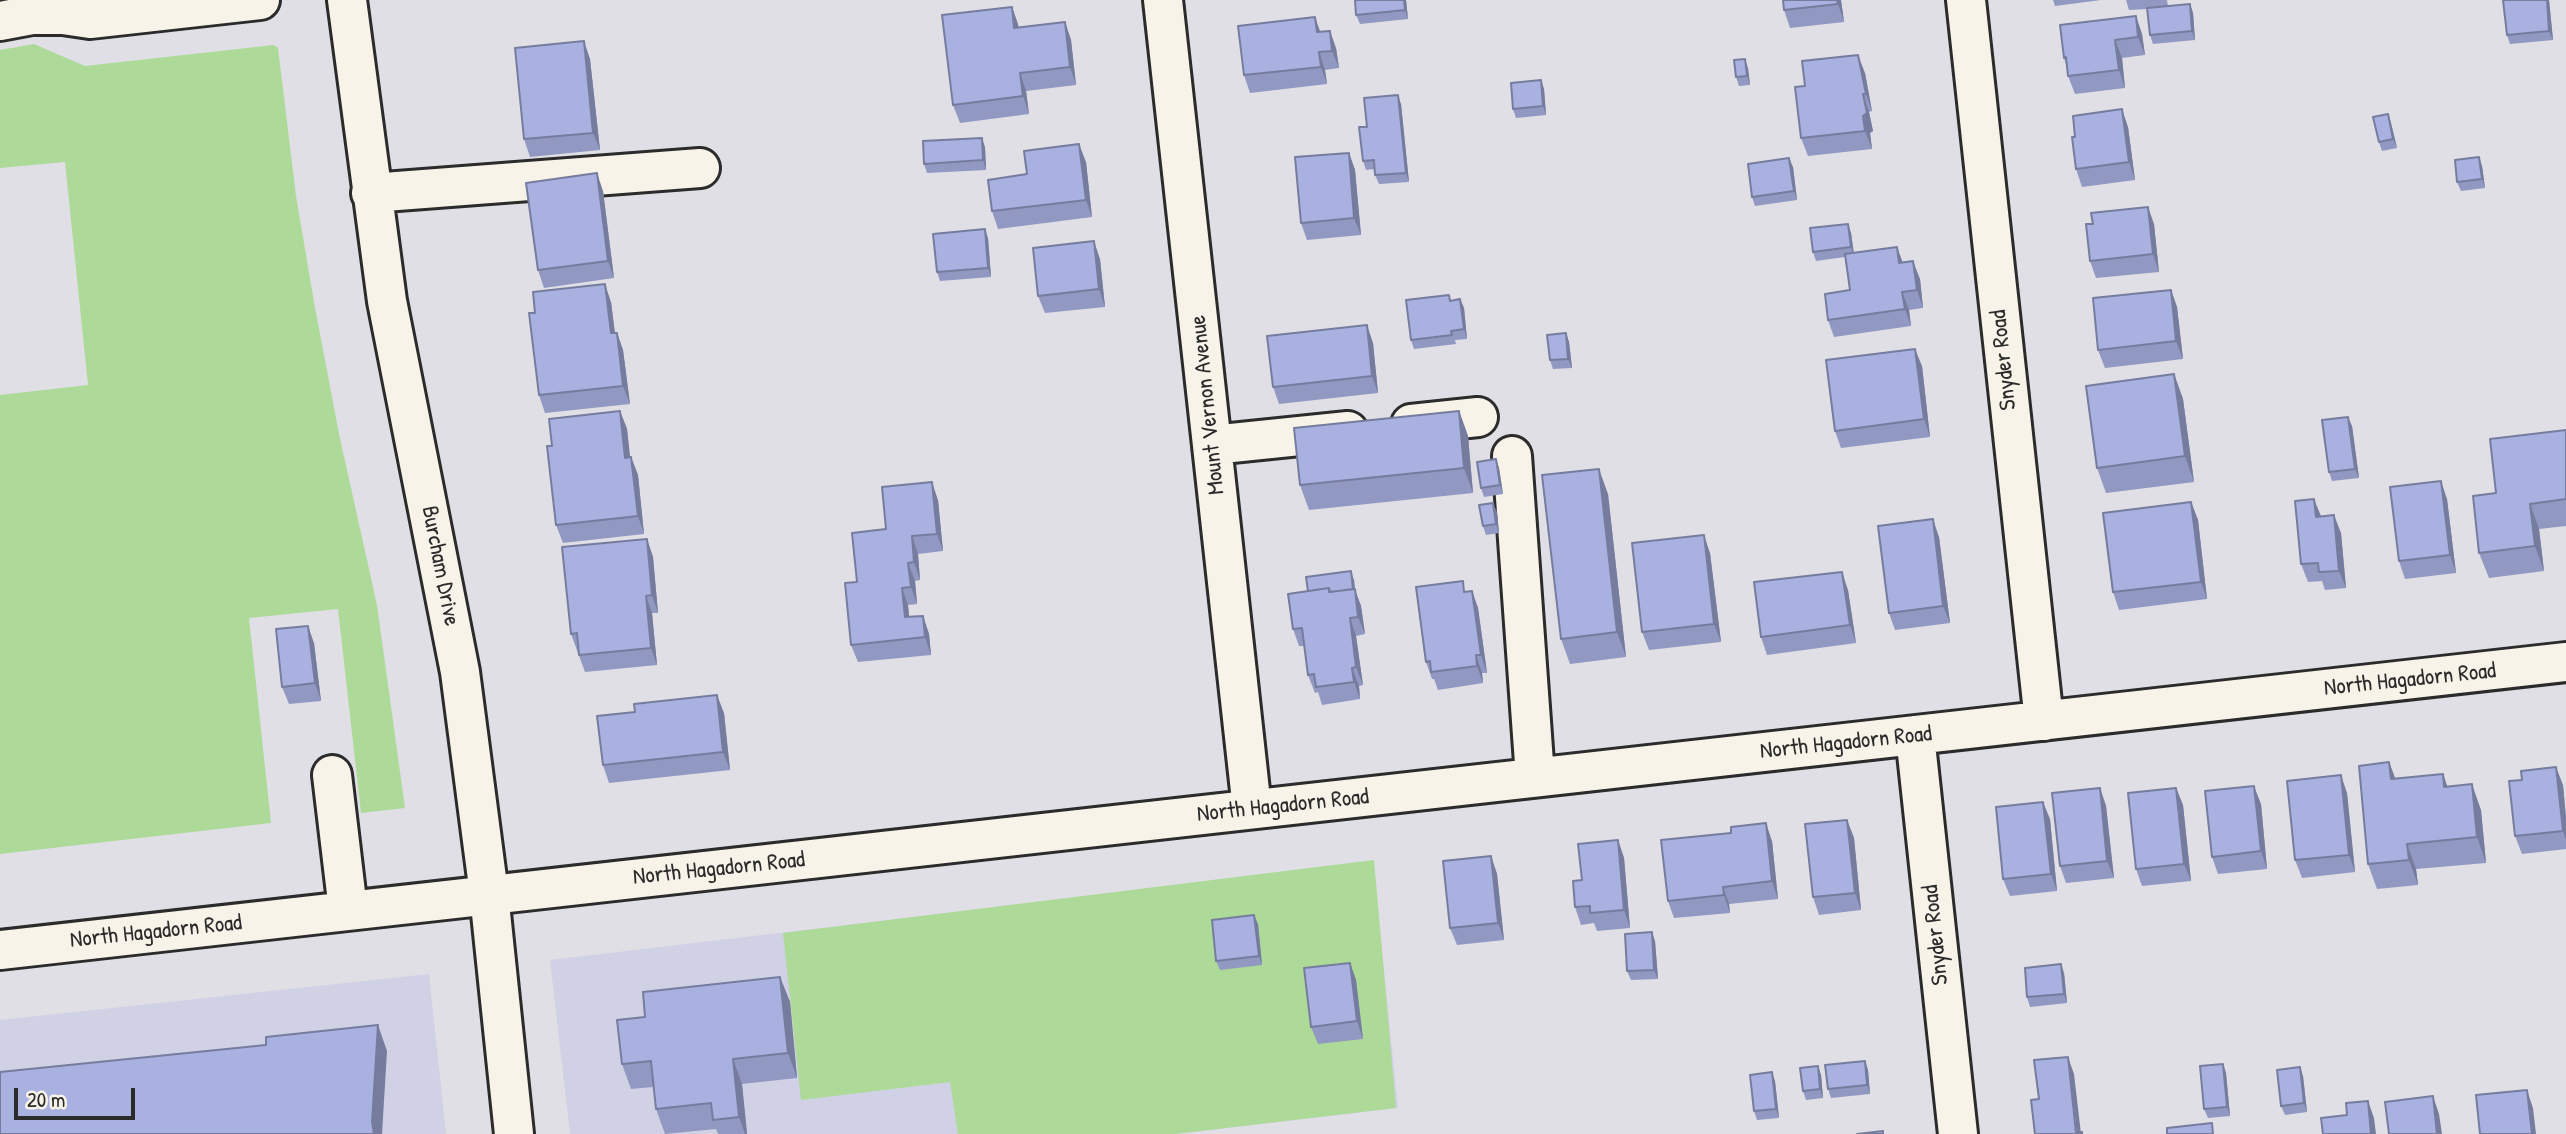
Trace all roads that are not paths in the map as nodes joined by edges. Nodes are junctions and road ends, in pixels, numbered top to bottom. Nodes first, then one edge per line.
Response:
1 (260, 0) edge
2 (347, 0) edge
3 (1163, 0) edge
4 (1966, 0) edge
5 (0, 21) edge
6 (700, 168) dead end
7 (371, 193) junction
8 (1478, 417) dead end
9 (1212, 445) junction
10 (1512, 456) dead end
11 (2566, 662) edge
12 (2044, 720) junction
13 (1915, 735) junction
14 (332, 775) dead end
15 (1535, 778) junction
16 (1252, 809) junction
17 (489, 894) junction
18 (348, 910) junction
19 (0, 950) edge
20 (514, 1134) edge
21 (1958, 1134) edge

1 - 5 street
2 - 7 street, Burcham Drive
3 - 9 street, Mount Vernon Avenue
4 - 12 street, Snyder Road
6 - 7 street
7 - 17 street, Burcham Drive
8 - 9 street
9 - 16 street, Mount Vernon Avenue
10 - 15 street
11 - 12 street, North Hagadorn Road
12 - 13 street, North Hagadorn Road
13 - 15 street, North Hagadorn Road
13 - 21 street, Snyder Road
14 - 18 street
15 - 16 street, North Hagadorn Road
16 - 17 street, North Hagadorn Road
17 - 18 street, North Hagadorn Road
17 - 20 street, Burcham Drive
18 - 19 street, North Hagadorn Road

